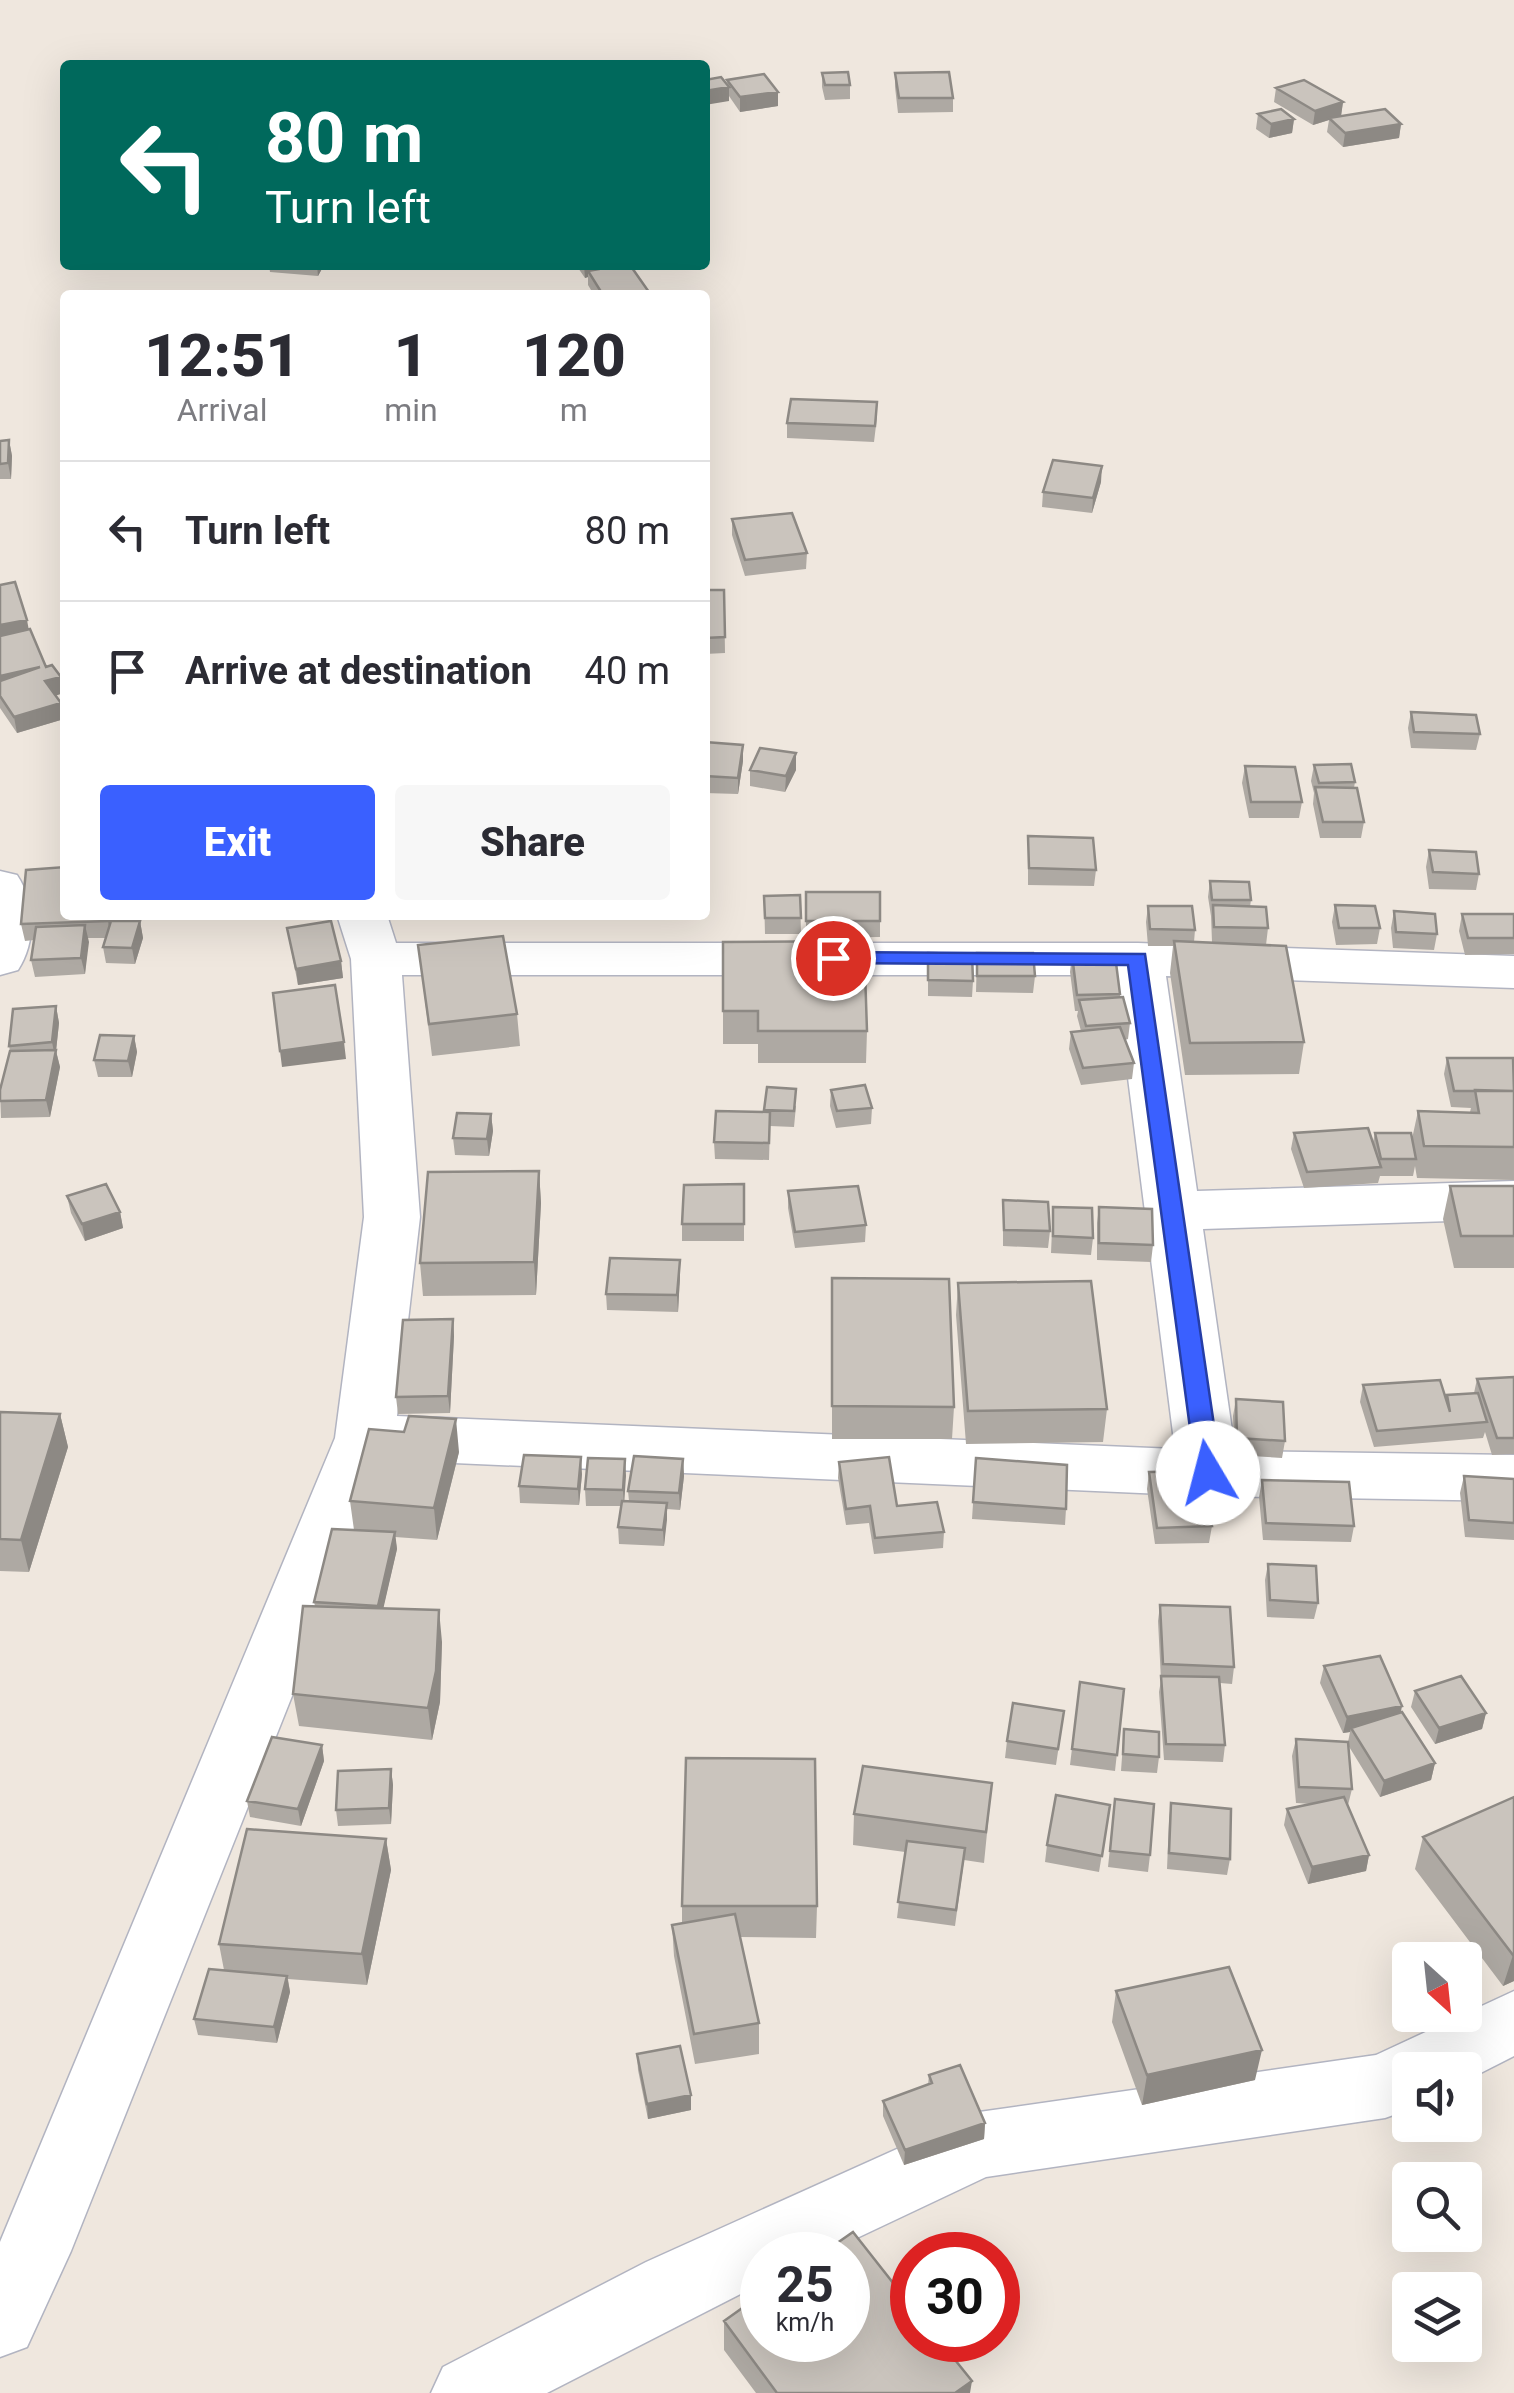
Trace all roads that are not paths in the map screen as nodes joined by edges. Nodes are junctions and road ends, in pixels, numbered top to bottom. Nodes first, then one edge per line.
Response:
1 (0, 886) edge
2 (369, 937) edge
3 (1138, 959) junction
4 (0, 960) edge
5 (1514, 972) edge
6 (1514, 1200) edge
7 (1172, 1212) junction
8 (365, 1438) junction
9 (1208, 1473) junction
10 (1514, 1478) edge
11 (1514, 2022) edge
12 (1453, 2052) edge
13 (1392, 2083) edge
14 (0, 2321) edge
15 (470, 2393) edge

1 - 4 street
2 - 3 street
2 - 8 street
3 - 5 street
3 - 7 street
6 - 7 street
7 - 9 street
8 - 9 street
8 - 14 street
9 - 10 street
11 - 12 street
13 - 15 street

